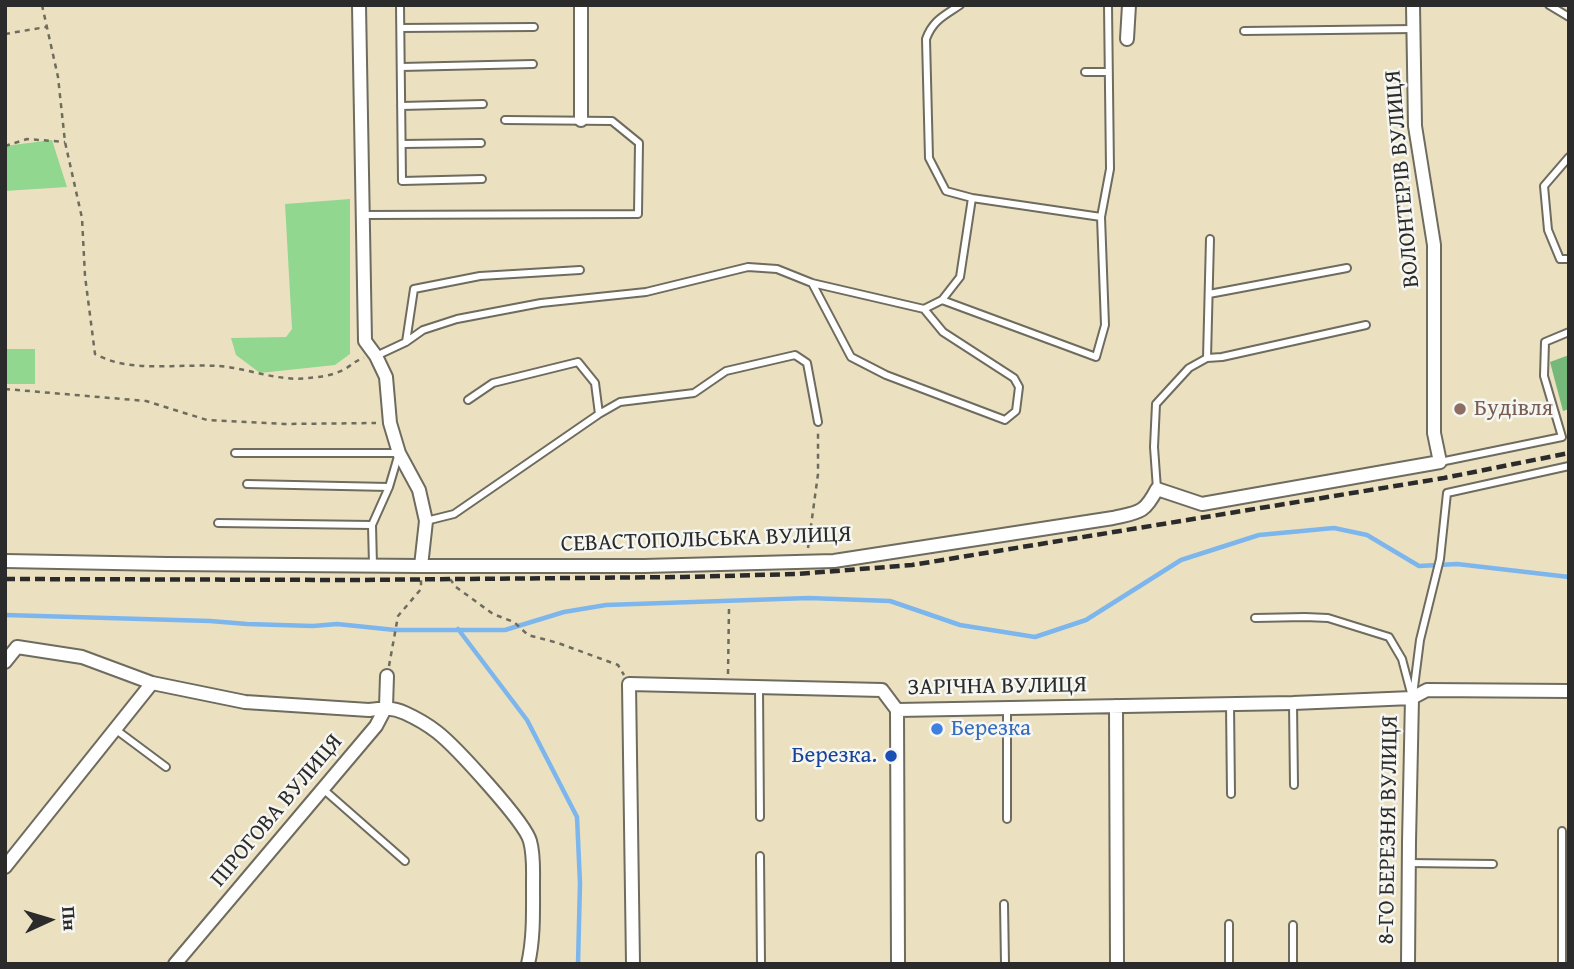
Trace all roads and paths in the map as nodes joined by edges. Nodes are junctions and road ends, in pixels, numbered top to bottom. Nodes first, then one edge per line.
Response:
1 (42, 5) edge
2 (359, 5) edge
3 (400, 5) edge
4 (582, 5) edge
5 (960, 5) edge
6 (1108, 5) edge
7 (1129, 5) edge
8 (1413, 5) edge
9 (1549, 5) edge
10 (1569, 17) edge
11 (46, 27) junction
12 (534, 27) dead end
13 (401, 28) junction
14 (1414, 29) junction
15 (1244, 31) dead end
16 (5, 34) edge
17 (1127, 39) dead end
18 (533, 64) dead end
19 (401, 67) junction
20 (1085, 72) dead end
21 (1108, 72) junction
22 (483, 104) dead end
23 (401, 106) junction
24 (505, 120) dead end
25 (581, 120) junction
26 (65, 142) junction
27 (481, 143) dead end
28 (402, 144) junction
29 (5, 146) edge
30 (1569, 157) edge
31 (481, 180) dead end
32 (972, 198) junction
33 (363, 215) junction
34 (1101, 217) junction
35 (1210, 239) dead end
36 (1569, 259) edge
37 (1347, 268) dead end
38 (580, 270) dead end
39 (812, 283) junction
40 (1209, 294) junction
41 (942, 300) junction
42 (924, 309) junction
43 (1366, 325) dead end
44 (1569, 332) edge
45 (406, 342) junction
46 (376, 356) junction
47 (1207, 358) junction
48 (5, 389) edge
49 (468, 400) dead end
50 (600, 414) junction
51 (818, 422) joint
52 (390, 423) junction
53 (235, 453) dead end
54 (399, 453) junction
55 (1440, 462) junction
56 (1569, 466) edge
57 (247, 484) dead end
58 (389, 486) junction
59 (1157, 489) junction
60 (426, 521) junction
61 (218, 523) dead end
62 (372, 525) junction
63 (5, 561) edge
64 (806, 562) junction
65 (373, 566) junction
66 (422, 566) junction
67 (441, 566) junction
68 (729, 608) dead end
69 (1255, 618) dead end
70 (5, 662) edge
71 (387, 676) joint
72 (152, 683) junction
73 (629, 684) junction
74 (728, 687) junction
75 (759, 688) junction
76 (1569, 691) edge
77 (1412, 698) junction
78 (1293, 703) junction
79 (1230, 704) junction
80 (1116, 706) junction
81 (386, 707) junction
82 (1006, 708) junction
83 (897, 710) junction
84 (116, 729) junction
85 (166, 767) dead end
86 (1294, 785) dead end
87 (323, 789) junction
88 (1231, 794) dead end
89 (760, 817) dead end
90 (1007, 819) dead end
91 (1562, 831) dead end
92 (760, 856) dead end
93 (404, 861) dead end
94 (1408, 863) junction
95 (1493, 864) dead end
96 (5, 867) edge
97 (1004, 904) dead end
98 (1229, 924) dead end
99 (1293, 925) dead end
100 (175, 964) edge
101 (528, 964) edge
102 (632, 964) edge
103 (761, 964) edge
104 (898, 964) edge
105 (1005, 964) edge
106 (1117, 964) edge
107 (1229, 964) edge
108 (1293, 964) edge
109 (1408, 964) edge
110 (1562, 964) edge

1 - 11 path
2 - 33 street
3 - 13 lane
4 - 25 street
5 - 32 lane
6 - 21 lane
7 - 17 street
8 - 14 street, ВОЛОНТЕРІВ ВУЛИЦЯ
9 - 10 lane
11 - 16 path
11 - 26 path
12 - 13 lane
13 - 19 lane
14 - 15 lane
14 - 55 street, ВОЛОНТЕРІВ ВУЛИЦЯ
18 - 19 lane
19 - 23 lane
20 - 21 lane
21 - 34 lane
22 - 23 lane
23 - 28 lane
24 - 25 lane
25 - 33 lane
26 - 29 path
26 - 46 path
27 - 28 lane
28 - 31 lane
30 - 36 lane
32 - 34 lane
32 - 41 lane
33 - 46 street
34 - 41 lane
35 - 40 lane
37 - 40 lane
38 - 45 lane
39 - 42 lane
39 - 42 lane
39 - 45 lane
40 - 47 lane
41 - 42 lane
43 - 47 lane
44 - 55 lane
45 - 46 lane
46 - 52 street
47 - 59 lane
48 - 52 path
49 - 50 lane
50 - 51 lane
50 - 60 lane
51 - 64 path
52 - 54 street
53 - 54 lane
54 - 58 lane
54 - 60 street
55 - 59 street
56 - 77 lane
57 - 58 lane
58 - 62 lane
59 - 64 street, СЕВАСТОПОЛЬСЬКА ВУЛИЦЯ
60 - 66 street
61 - 62 lane
62 - 65 lane
63 - 65 street, СЕВАСТОПОЛЬСЬКА ВУЛИЦЯ
64 - 67 street, СЕВАСТОПОЛЬСЬКА ВУЛИЦЯ
65 - 66 street, СЕВАСТОПОЛЬСЬКА ВУЛИЦЯ
66 - 67 street, СЕВАСТОПОЛЬСЬКА ВУЛИЦЯ
66 - 71 path
67 - 73 path
68 - 74 path
69 - 77 lane
70 - 72 street
71 - 81 street
72 - 81 street
72 - 84 street
73 - 74 street, ЗАРІЧНА ВУЛИЦЯ
73 - 102 street
74 - 75 street, ЗАРІЧНА ВУЛИЦЯ
75 - 83 street, ЗАРІЧНА ВУЛИЦЯ
75 - 89 lane
76 - 77 street, ЗАРІЧНА ВУЛИЦЯ
77 - 78 street, ЗАРІЧНА ВУЛИЦЯ
77 - 94 street, 8-ГО БЕРЕЗНЯ ВУЛИЦЯ
78 - 79 street, ЗАРІЧНА ВУЛИЦЯ
78 - 86 lane
79 - 80 street, ЗАРІЧНА ВУЛИЦЯ
79 - 88 lane
80 - 82 street, ЗАРІЧНА ВУЛИЦЯ
80 - 106 street
81 - 87 street, ПІРОГОВА ВУЛИЦЯ
81 - 101 street
82 - 83 street, ЗАРІЧНА ВУЛИЦЯ
82 - 90 lane
83 - 104 street
84 - 85 lane
84 - 96 street
87 - 93 lane
87 - 100 street, ПІРОГОВА ВУЛИЦЯ
91 - 110 lane
92 - 103 lane
94 - 95 lane
94 - 109 street, 8-ГО БЕРЕЗНЯ ВУЛИЦЯ
97 - 105 lane
98 - 107 lane
99 - 108 lane

